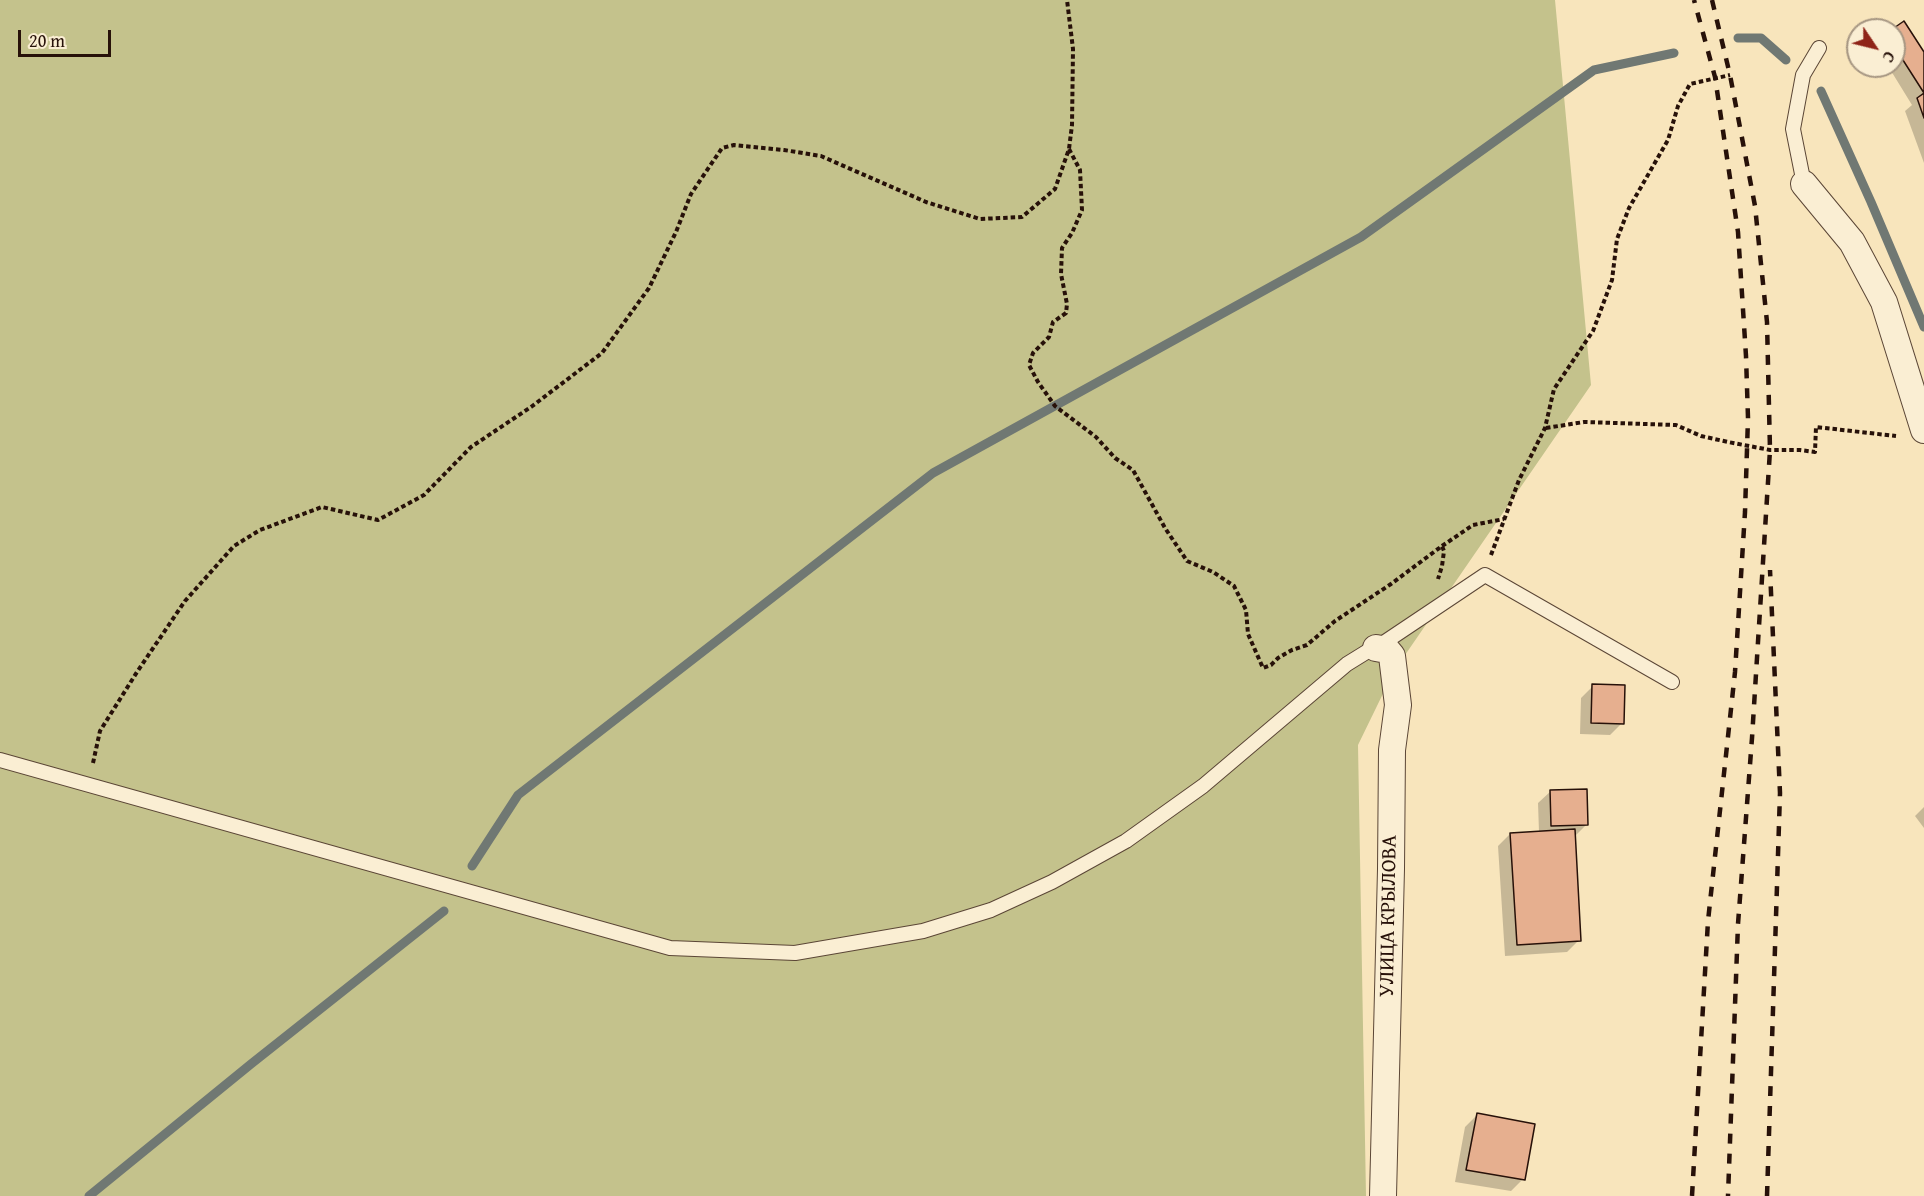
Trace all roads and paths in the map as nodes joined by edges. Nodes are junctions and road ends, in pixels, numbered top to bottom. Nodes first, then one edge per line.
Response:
1 (1067, 0) edge
2 (1819, 48) dead end
3 (1730, 75) dead end
4 (1069, 149) junction
5 (1804, 184) joint
6 (1545, 428) junction
7 (1913, 433) edge
8 (1504, 519) junction
9 (1442, 546) junction
10 (1485, 575) junction
11 (1431, 585) dead end
12 (1376, 648) junction
13 (1672, 682) dead end
14 (0, 760) edge
15 (93, 764) dead end
16 (1383, 1196) edge

1 - 4 path
2 - 5 lane
3 - 6 path
4 - 9 path
4 - 15 path
5 - 7 street
6 - 7 path
6 - 8 path
8 - 9 path
8 - 10 path
9 - 11 path
10 - 12 lane
10 - 13 lane
12 - 14 lane
12 - 16 street, УЛИЦА КРЫЛОВА

